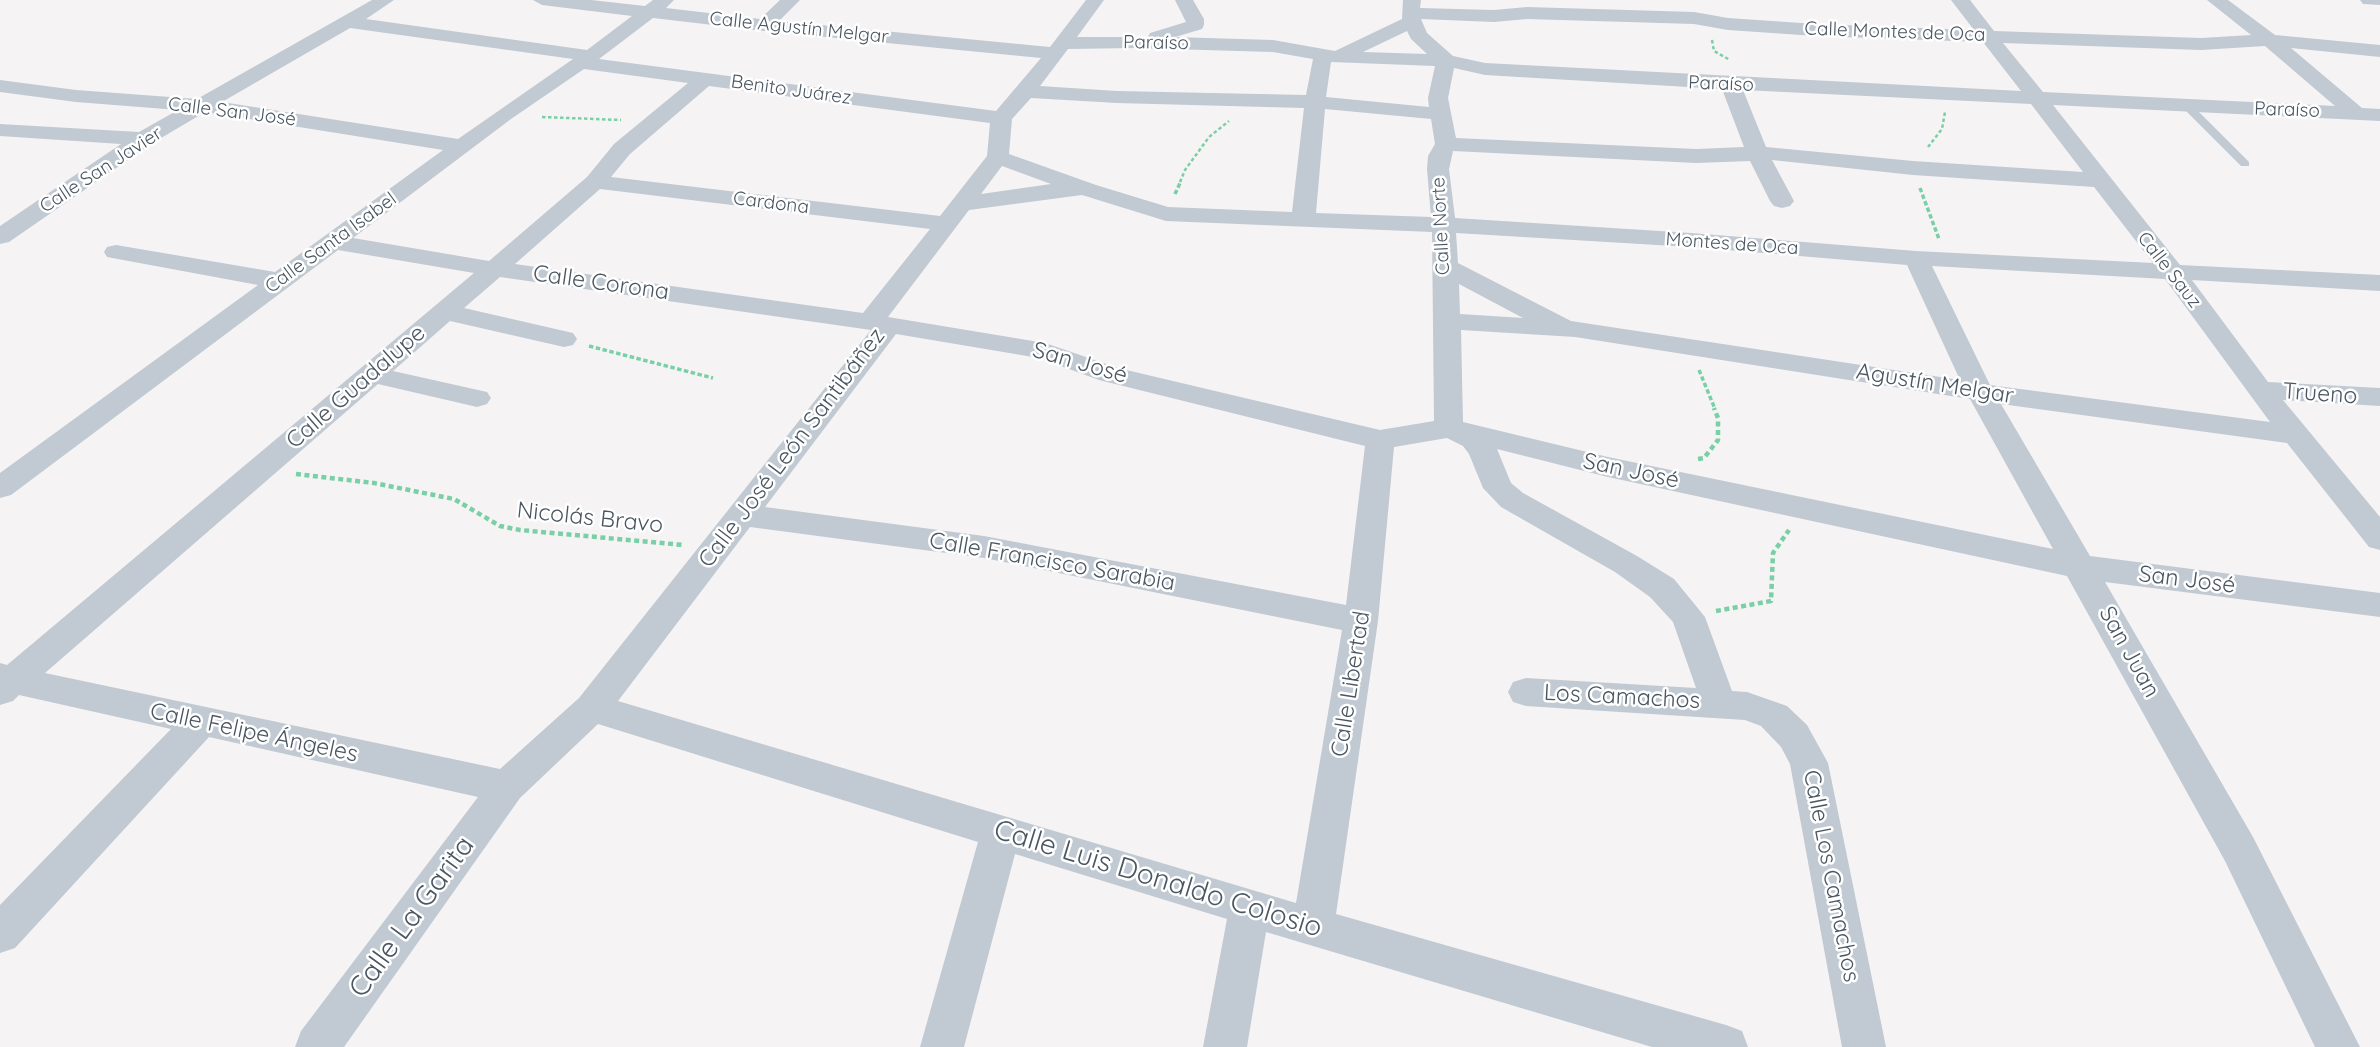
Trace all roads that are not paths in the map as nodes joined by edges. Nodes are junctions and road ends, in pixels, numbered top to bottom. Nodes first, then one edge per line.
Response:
1 (385, 0) edge
2 (542, 0) edge
3 (791, 0) edge
4 (1095, 0) edge
5 (1184, 0) edge
6 (1960, 0) edge
7 (2217, 0) edge
8 (2369, 0) edge
9 (2380, 0) edge
10 (655, 6) edge
11 (1411, 12) edge
12 (1697, 13) edge
13 (1195, 19) junction
14 (348, 22) junction
15 (764, 25) junction
16 (1986, 35) junction
17 (1375, 38) junction
18 (1267, 39) junction
19 (2270, 40) junction
20 (1135, 42) junction
21 (1244, 45) junction
22 (2380, 51) edge
23 (1055, 54) junction
24 (1439, 54) junction
25 (1332, 55) junction
26 (586, 59) junction
27 (706, 78) junction
28 (1731, 85) junction
29 (0, 86) edge
30 (1027, 91) junction
31 (1085, 95) junction
32 (76, 96) junction
33 (2037, 99) junction
34 (1317, 102) junction
35 (204, 106) junction
36 (2187, 106) junction
37 (2355, 113) junction
38 (1440, 114) junction
39 (2380, 115) edge
40 (1001, 118) junction
41 (0, 130) edge
42 (143, 139) junction
43 (1446, 144) junction
44 (462, 146) junction
45 (1757, 153) junction
46 (998, 157) junction
47 (2245, 164) dead end
48 (2099, 180) junction
49 (595, 182) junction
50 (1088, 190) junction
51 (1782, 201) dead end
52 (956, 214) junction
53 (1303, 220) junction
54 (1444, 225) junction
55 (0, 237) edge
56 (333, 242) junction
57 (116, 252) dead end
58 (1916, 258) junction
59 (1444, 266) junction
60 (494, 269) junction
61 (2171, 270) junction
62 (280, 281) junction
63 (2380, 282) edge
64 (444, 312) junction
65 (1446, 321) junction
66 (879, 323) junction
67 (1574, 329) junction
68 (564, 339) road end
69 (370, 374) junction
70 (2260, 390) junction
71 (1980, 392) junction
72 (2380, 397) edge
73 (477, 398) dead end
74 (1448, 428) junction
75 (2296, 435) junction
76 (1380, 440) junction
77 (0, 488) edge
78 (742, 515) junction
79 (2380, 538) edge
80 (2081, 567) junction
81 (2380, 605) edge
82 (1361, 621) junction
83 (4, 683) edge
84 (1526, 692) dead end
85 (1718, 703) junction
86 (593, 708) junction
87 (201, 722) junction
88 (507, 787) junction
89 (1001, 831) junction
90 (1250, 907) junction
91 (1313, 927) junction
92 (0, 934) edge
93 (317, 1047) edge
94 (942, 1047) edge
95 (1225, 1047) edge
96 (1726, 1047) edge
97 (1864, 1047) edge
98 (2338, 1047) edge

1 - 14 street, Calle San Javier
2 - 10 street, Calle Agustín Melgar
3 - 15 street
4 - 23 street
5 - 13 street
6 - 16 street, Calle Sauz
7 - 19 street
8 - 9 street
10 - 15 street, Calle Agustín Melgar
10 - 26 street, Calle Santa Isabel
11 - 12 street, Calle Montes de Oca
11 - 17 street
11 - 24 street
12 - 16 street, Calle Montes de Oca
13 - 18 street
13 - 20 street
14 - 26 street, Benito Juárez
14 - 35 street, Calle San Javier
15 - 23 street, Calle Agustín Melgar
16 - 19 street, Calle Montes de Oca
16 - 33 street, Calle Sauz
17 - 18 street
17 - 24 street
17 - 25 street
18 - 21 street
19 - 22 street, Calle Montes de Oca
19 - 37 street
20 - 21 street, Paraíso
20 - 23 street, Paraíso
21 - 25 street, Paraíso
23 - 30 street
23 - 31 street
24 - 25 street, Paraíso
24 - 28 street, Paraíso
24 - 38 street, Calle Norte
25 - 34 street
26 - 27 street, Benito Juárez
26 - 44 street, Calle Santa Isabel
27 - 40 street, Benito Juárez
27 - 49 street, Calle Guadalupe
28 - 33 street, Paraíso
28 - 45 street
29 - 32 street, Calle San José
30 - 31 street
30 - 40 street
31 - 34 street
32 - 35 street, Calle San José
32 - 41 street
33 - 36 street, Paraíso
33 - 48 street, Calle Sauz
34 - 38 street
34 - 53 street
35 - 42 street, Calle San Javier
35 - 44 street, Calle San José
36 - 37 street, Paraíso
36 - 47 lane
37 - 39 street, Paraíso
38 - 43 street, Calle Norte
40 - 46 street
41 - 42 street
42 - 55 street, Calle San Javier
43 - 45 street
43 - 54 street, Calle Norte
44 - 56 street, Calle Santa Isabel
45 - 48 street
45 - 51 street
46 - 50 street
46 - 52 street, Calle José León Santibáñez
48 - 61 street, Calle Sauz
49 - 52 street, Cardona
49 - 60 street, Calle Guadalupe
50 - 52 street
50 - 53 street, Montes de Oca
52 - 66 street, Calle José León Santibáñez
53 - 54 street, Montes de Oca
54 - 58 street, Montes de Oca
54 - 59 street, Calle Norte
56 - 60 street, Calle Corona
56 - 62 street, Calle Santa Isabel
57 - 62 street
58 - 61 street, Montes de Oca
58 - 71 street, San Juan
59 - 65 street, Calle Norte
59 - 67 street, Agustín Melgar
60 - 64 street, Calle Guadalupe
60 - 66 street, Calle Corona
61 - 63 street, Montes de Oca
61 - 70 street, Calle Sauz
62 - 77 street, Calle Santa Isabel
64 - 68 street
64 - 69 street, Calle Guadalupe
65 - 67 street, Agustín Melgar
65 - 74 street, Calle Norte
66 - 76 street, San José
66 - 78 street, Calle José León Santibáñez
67 - 71 street, Agustín Melgar
69 - 73 street
69 - 83 street, Calle Guadalupe
70 - 72 street, Trueno
70 - 75 street, Calle Sauz
71 - 75 street, Agustín Melgar
71 - 80 street, San Juan
74 - 76 street, San José
74 - 80 street, San José
74 - 85 street
75 - 79 street, Calle Sauz
76 - 82 street, Calle Libertad
78 - 82 street, Calle Francisco Sarabia
78 - 86 street, Calle José León Santibáñez
80 - 81 street, San José
80 - 98 street, San Juan
82 - 91 street, Calle Libertad
83 - 87 street, Calle Felipe Ángeles
84 - 85 street, Los Camachos
85 - 97 street, Calle Los Camachos
86 - 88 street, Calle José León Santibáñez
86 - 89 street, Calle Luis Donaldo Colosio
87 - 88 street, Calle Felipe Ángeles
87 - 92 street
88 - 93 street, Calle La Garita
89 - 90 street, Calle Luis Donaldo Colosio
89 - 94 street
90 - 91 street, Calle Luis Donaldo Colosio
90 - 95 street
91 - 96 street, Calle Luis Donaldo Colosio

